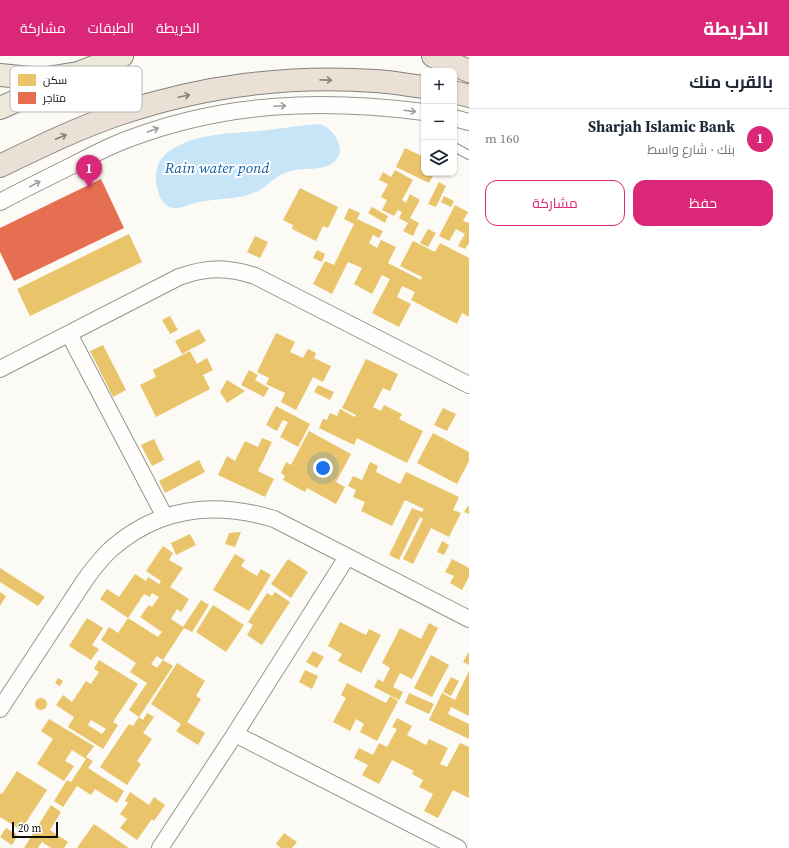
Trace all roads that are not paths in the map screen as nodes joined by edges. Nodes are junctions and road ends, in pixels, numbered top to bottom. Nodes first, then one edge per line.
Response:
1 (122, 56) edge
2 (433, 56) edge
3 (96, 66) edge
4 (469, 71) edge
5 (0, 75) edge
6 (10, 76) edge
7 (421, 87) edge
8 (457, 93) edge
9 (469, 96) edge
10 (10, 104) edge
11 (0, 108) edge
12 (142, 108) edge
13 (127, 112) edge
14 (421, 112) edge
15 (457, 119) edge
16 (469, 122) edge
17 (457, 149) edge
18 (469, 155) edge
19 (0, 166) edge
20 (0, 202) edge
21 (70, 334) junction
22 (0, 369) edge
23 (469, 385) edge
24 (165, 517) junction
25 (347, 557) junction
26 (469, 619) edge
27 (0, 709) edge
28 (235, 734) junction
29 (160, 848) edge
30 (458, 848) edge

1 - 3 main road
2 - 4 highway
5 - 6 main road
12 -> 7 highway
8 - 9 highway
10 - 11 main road
19 -> 13 highway
20 -> 14 street
15 - 16 street
17 - 18 lane
21 - 22 street
21 - 23 street
21 - 24 street
24 - 25 street
24 - 27 street
25 - 26 street
25 - 28 street
28 - 29 street
28 - 30 street

